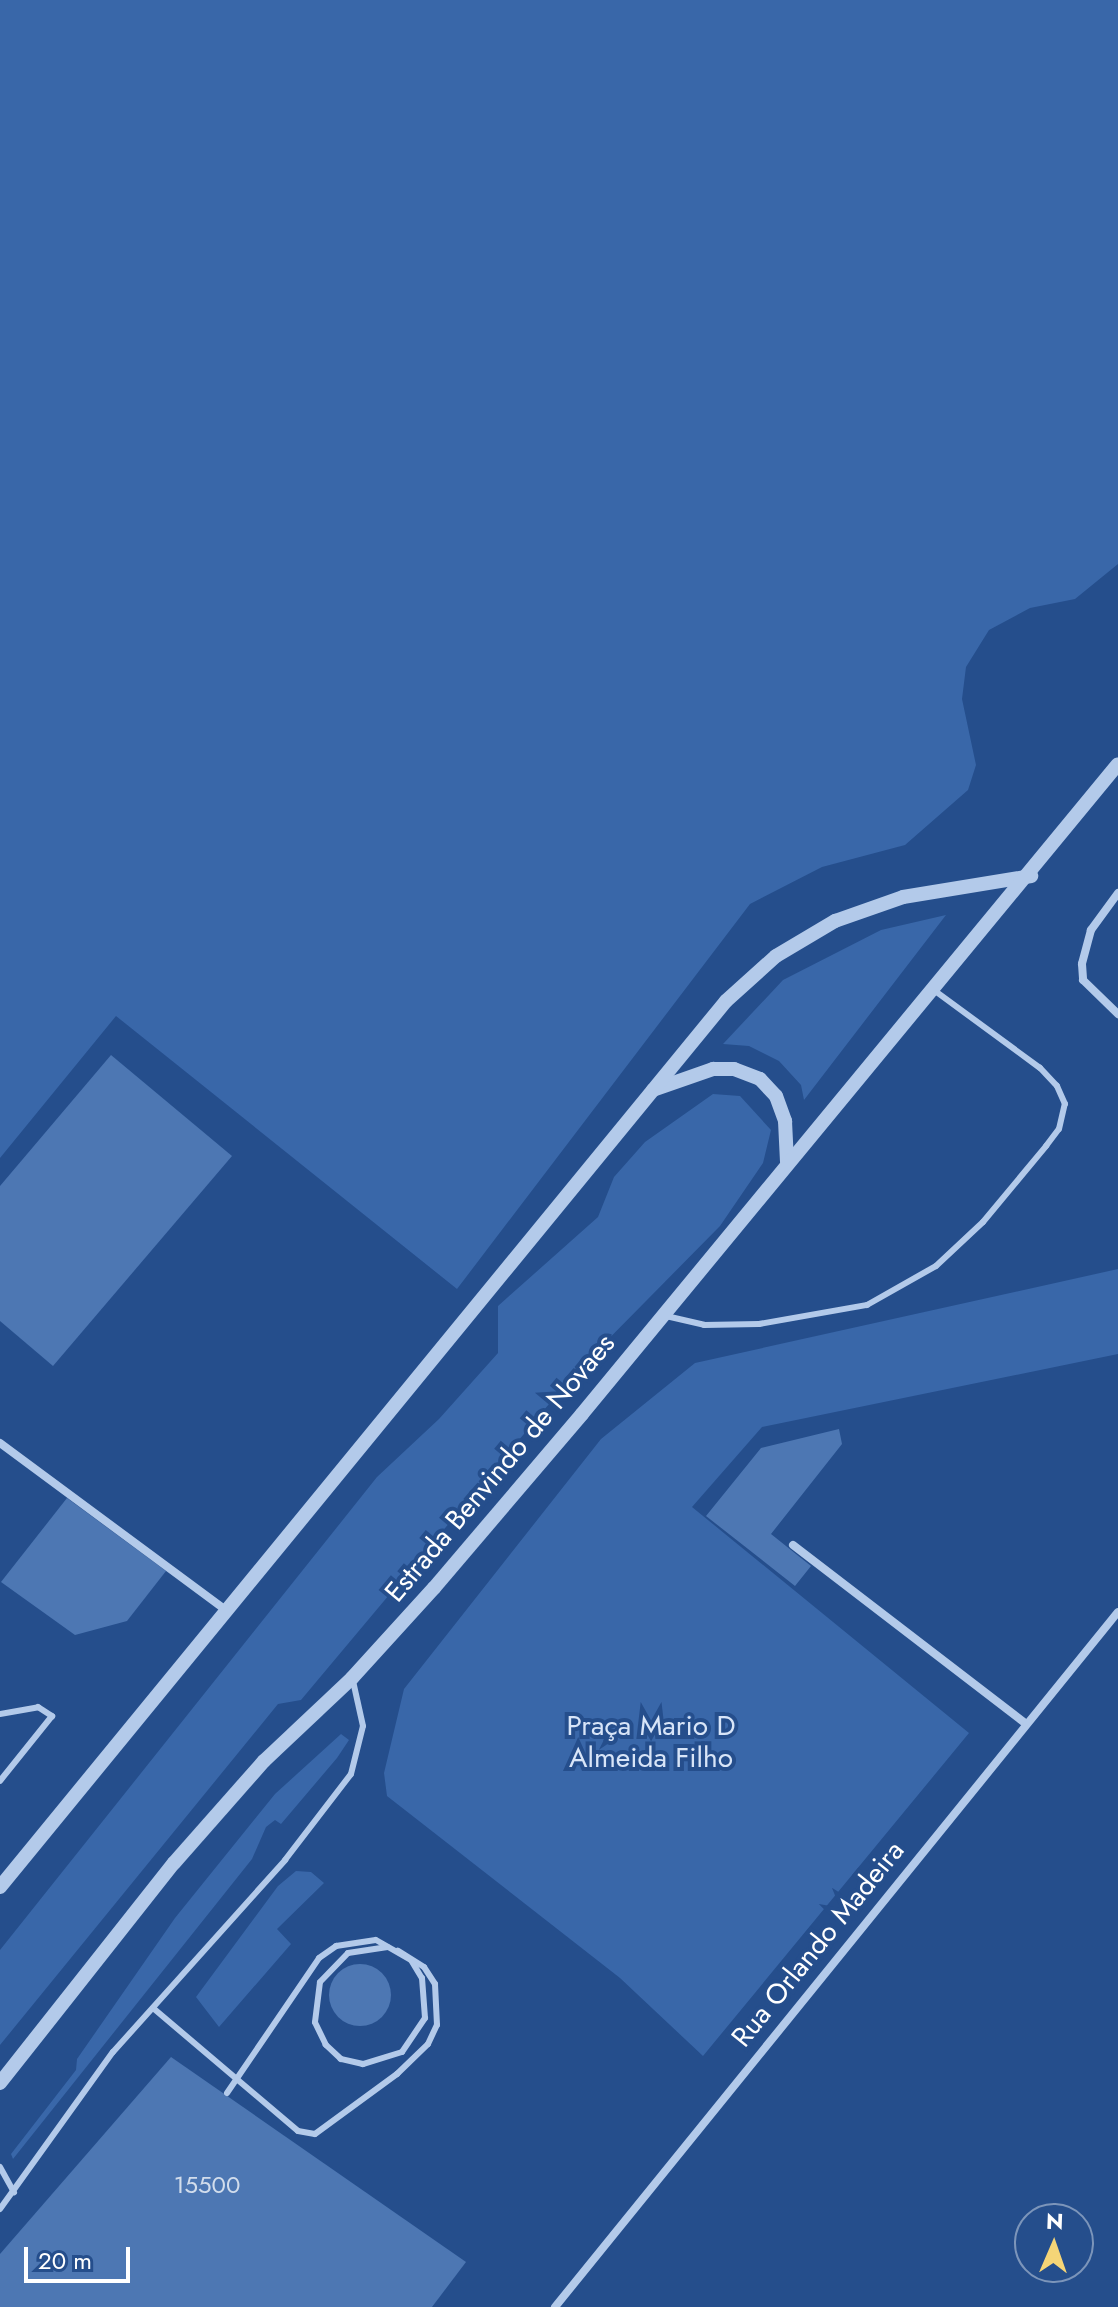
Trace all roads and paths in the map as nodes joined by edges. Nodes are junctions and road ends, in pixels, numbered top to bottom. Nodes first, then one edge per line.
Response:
1 (1118, 764) edge
2 (1031, 876) junction
3 (1118, 893) edge
4 (934, 990) junction
5 (1118, 1014) edge
6 (652, 1090) junction
7 (787, 1162) junction
8 (663, 1315) junction
9 (0, 1443) edge
10 (793, 1545) dead end
11 (223, 1608) junction
12 (1118, 1612) edge
13 (352, 1678) junction
14 (0, 1714) edge
15 (1026, 1724) junction
16 (0, 1781) edge
17 (0, 1887) edge
18 (388, 1947) junction
19 (153, 2008) junction
20 (0, 2083) edge
21 (227, 2093) dead end
22 (0, 2167) edge
23 (14, 2192) junction
24 (0, 2209) edge
25 (555, 2307) edge

1 - 2 street, Estrada Benvindo de Novaes
2 - 4 street, Estrada Benvindo de Novaes
2 - 6 street
3 - 5 street
4 - 7 street, Estrada Benvindo de Novaes
4 - 8 lane
6 - 7 street
6 - 11 street
7 - 8 street, Estrada Benvindo de Novaes
8 - 13 street, Estrada Benvindo de Novaes
9 - 11 street
10 - 15 street
11 - 17 street
12 - 15 street, Rua Orlando Madeira
13 - 19 lane
13 - 20 street, Estrada Benvindo de Novaes
14 - 16 lane
15 - 25 street, Rua Orlando Madeira
18 - 18 lane, bridge
18 - 19 lane, bridge
18 - 21 lane, bridge
19 - 23 lane
22 - 23 lane
23 - 24 lane

